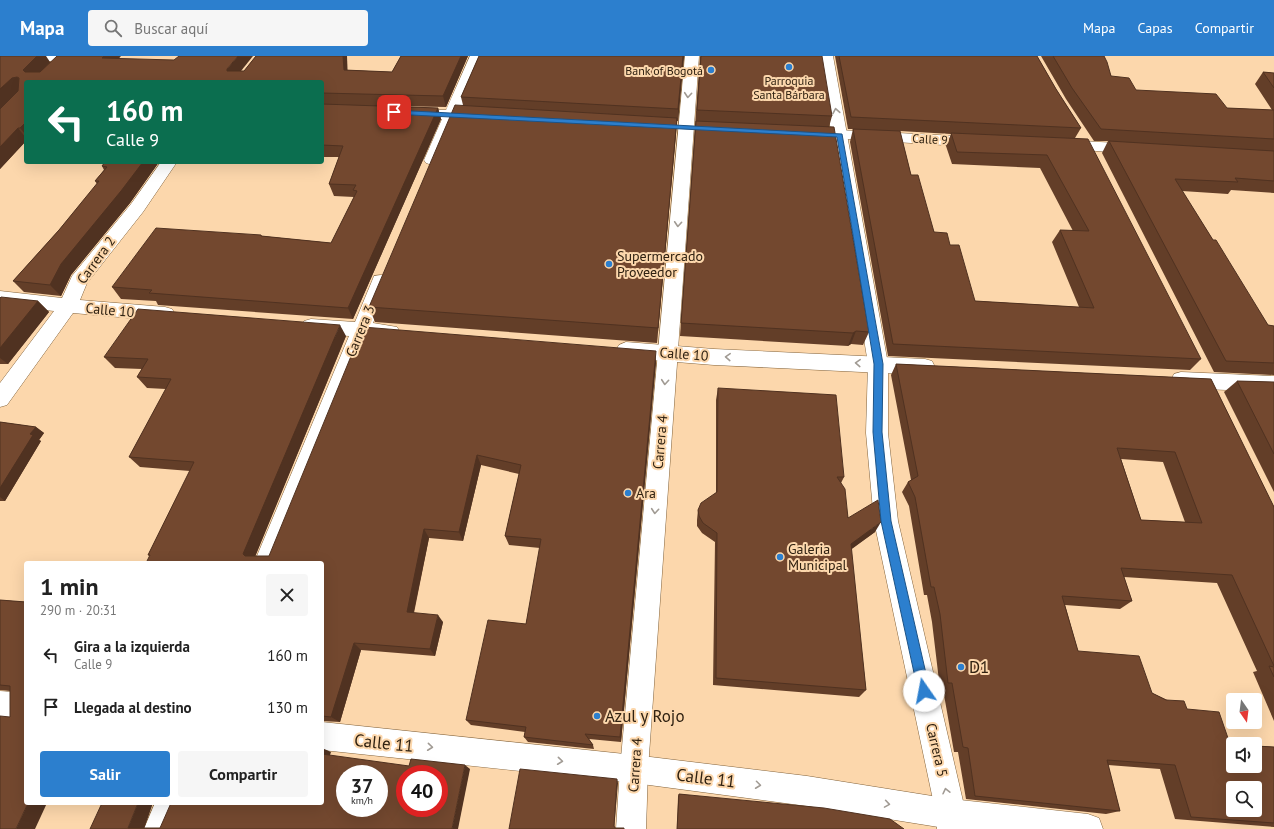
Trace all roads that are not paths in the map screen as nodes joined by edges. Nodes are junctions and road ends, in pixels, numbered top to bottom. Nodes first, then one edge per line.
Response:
1 (68, 56) edge
2 (478, 56) edge
3 (692, 56) edge
4 (826, 56) edge
5 (0, 57) edge
6 (51, 72) edge
7 (398, 112) edge
8 (451, 114) junction
9 (498, 117) edge
10 (1075, 127) edge
11 (801, 134) edge
12 (840, 135) junction
13 (995, 142) edge
14 (1049, 145) edge
15 (1150, 150) edge
16 (1092, 154) junction
17 (168, 164) edge
18 (425, 177) edge
19 (388, 264) edge
20 (0, 298) edge
21 (68, 306) junction
22 (186, 316) edge
23 (289, 324) edge
24 (360, 330) junction
25 (408, 333) edge
26 (604, 349) edge
27 (667, 354) junction
28 (878, 364) junction
29 (941, 368) edge
30 (1204, 374) junction
31 (1160, 378) edge
32 (1274, 384) edge
33 (0, 399) edge
34 (1217, 402) edge
35 (267, 561) edge
36 (0, 705) edge
37 (24, 707) edge
38 (324, 736) edge
39 (634, 769) junction
40 (169, 805) edge
41 (952, 821) edge
42 (159, 829) edge
43 (631, 829) edge
44 (1088, 829) edge

1 - 5 street
1 - 6 street
2 - 8 street
3 -> 27 street, Carrera 4
12 -> 4 street, Carrera 5
7 - 8 street
8 - 9 street
8 - 18 street
10 - 16 street
11 - 12 street, Calle 9
12 - 13 street, Calle 9
12 - 28 street, Carrera 5
14 - 16 street
15 - 16 street
17 - 21 street, Carrera 2
19 - 24 street, Carrera 3
20 - 21 street, Calle 10
21 - 22 street, Calle 10
21 - 33 street, Carrera 2
23 - 24 street
24 - 25 street
24 - 35 street, Carrera 3
26 - 27 street, Calle 10
28 -> 27 street, Calle 10
27 -> 39 street, Carrera 4
28 - 29 street, Calle 10
41 -> 28 street, Carrera 5
30 - 31 street
30 - 32 street
30 - 34 street
36 - 37 street
38 -> 39 street, Calle 11
39 -> 41 street, Calle 11
39 - 43 street, Carrera 4
40 - 42 street
41 - 44 street, Calle 11

